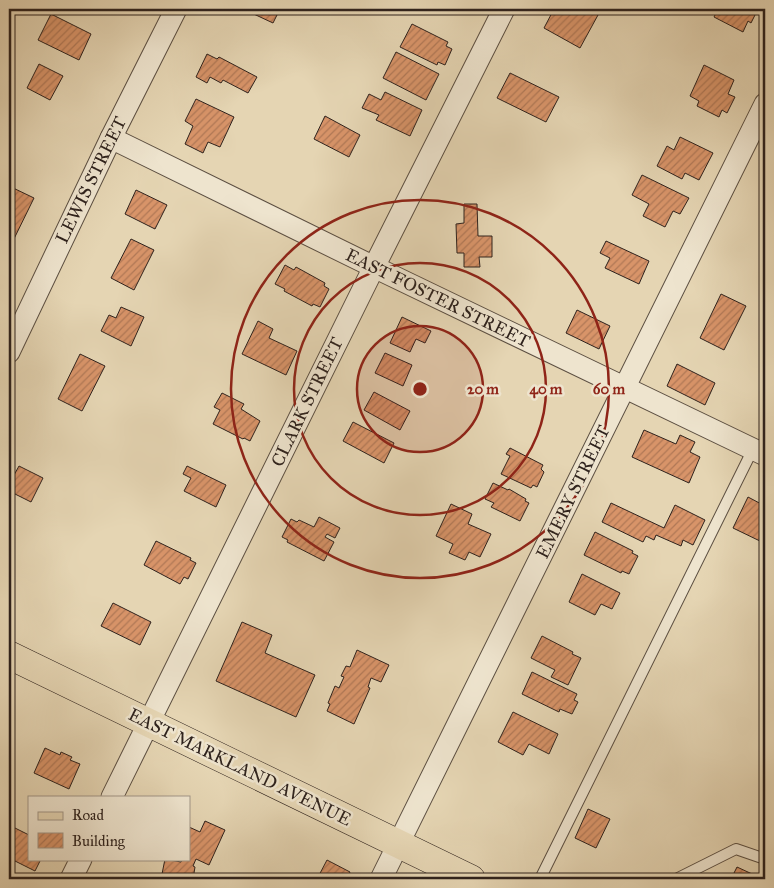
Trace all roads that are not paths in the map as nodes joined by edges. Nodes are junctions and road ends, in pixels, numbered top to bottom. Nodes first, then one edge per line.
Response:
1 (176, 9) edge
2 (504, 9) edge
3 (765, 104) edge
4 (111, 138) junction
5 (374, 267) junction
6 (9, 352) edge
7 (624, 388) junction
8 (759, 452) edge
9 (9, 655) edge
10 (149, 723) junction
11 (112, 796) edge
12 (398, 845) junction
13 (765, 859) edge
14 (80, 860) edge
15 (71, 879) edge
16 (381, 879) edge
17 (471, 879) edge
18 (540, 879) edge
19 (676, 879) edge

1 - 4 street, LEWIS STREET
2 - 5 street, CLARK STREET
3 - 7 street, EMERY STREET
4 - 5 street, EAST FOSTER STREET
4 - 6 street, LEWIS STREET
5 - 7 street, EAST FOSTER STREET
5 - 10 street, CLARK STREET
7 - 8 street, EAST FOSTER STREET
7 - 12 street, EMERY STREET
8 - 18 lane
9 - 10 main road, EAST MARKLAND AVENUE
10 - 11 street, CLARK STREET
10 - 12 main road, EAST MARKLAND AVENUE
12 - 16 street, EMERY STREET
12 - 17 main road, EAST MARKLAND AVENUE
13 - 19 lane
14 - 15 street

